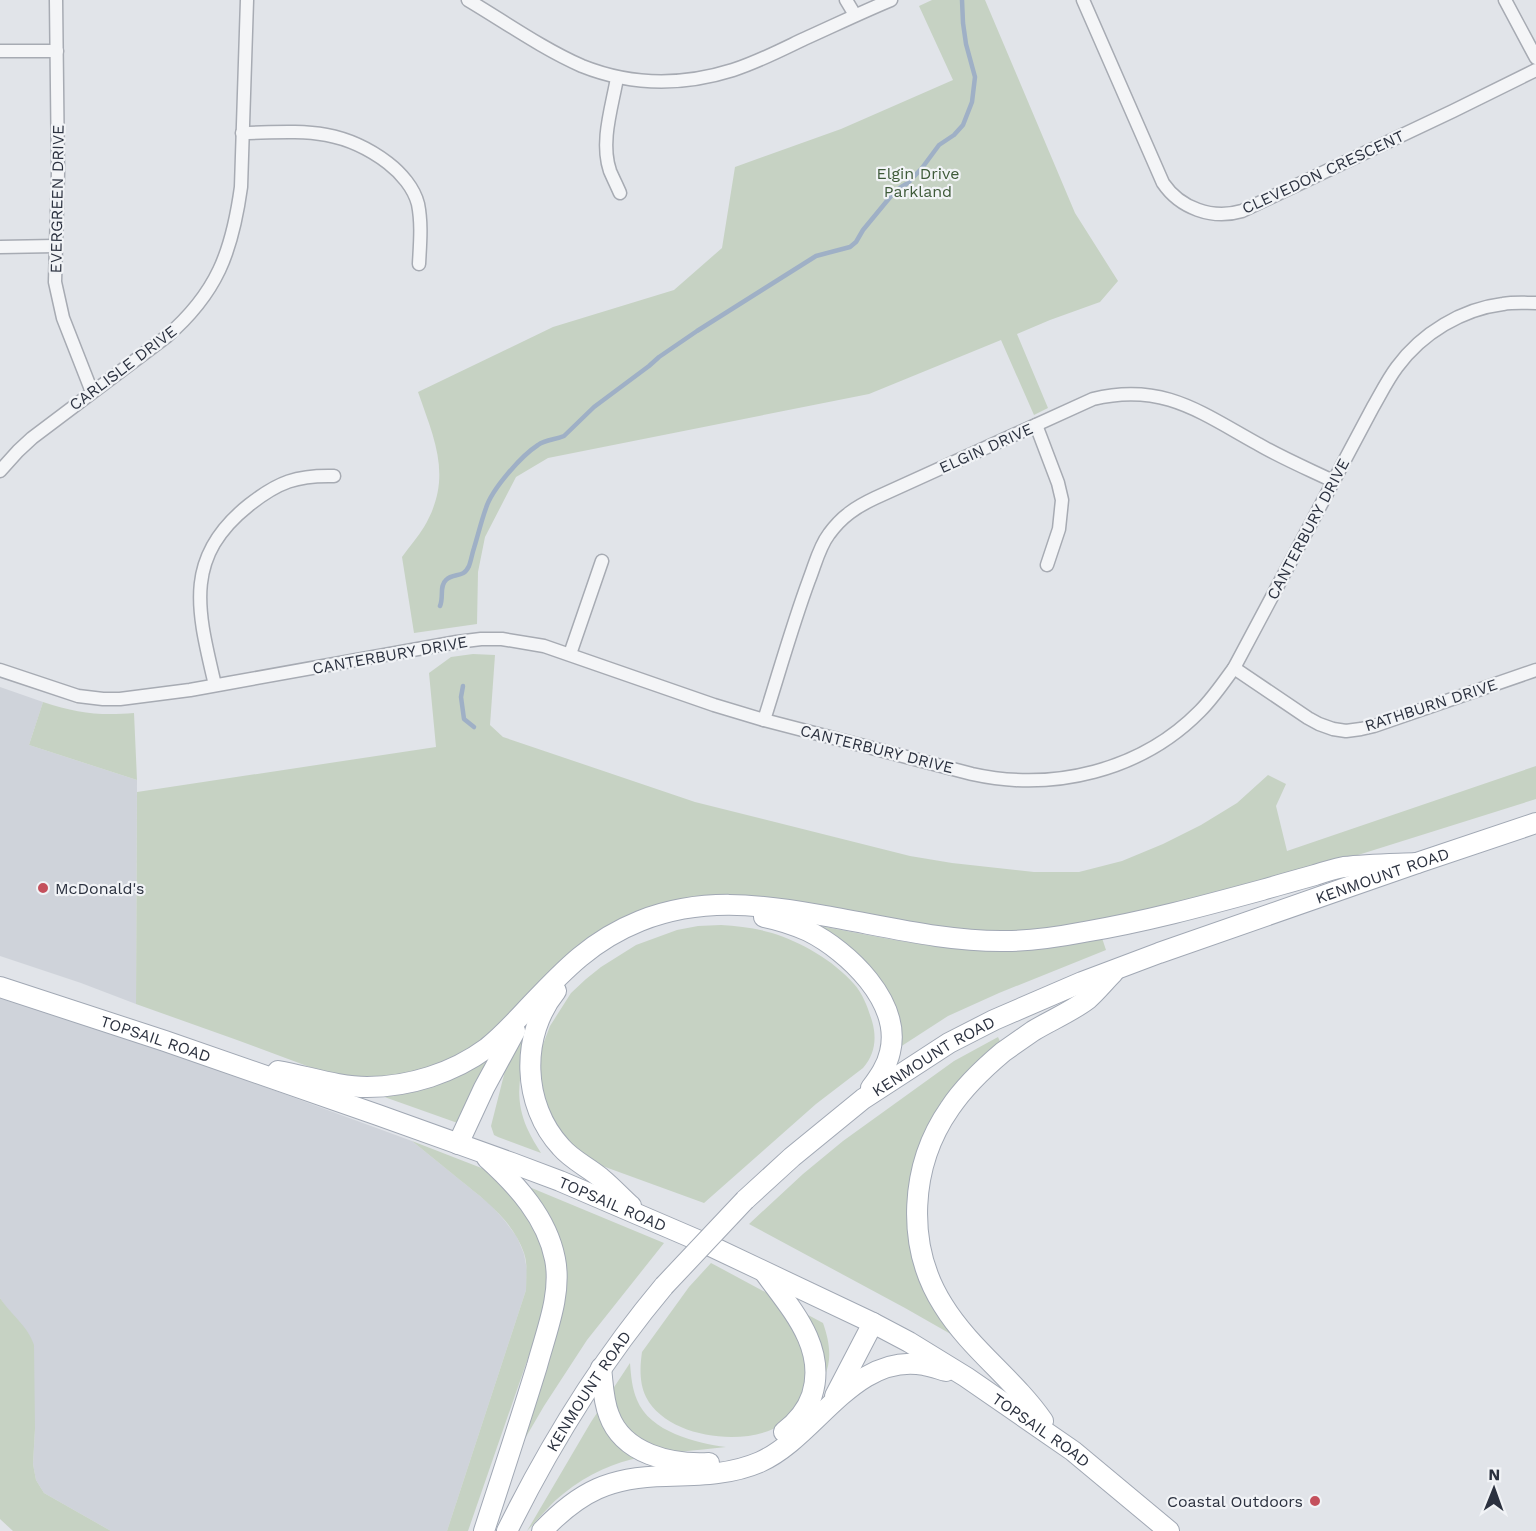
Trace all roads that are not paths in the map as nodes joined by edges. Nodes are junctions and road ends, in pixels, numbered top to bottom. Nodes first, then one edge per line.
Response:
1 (56, 0) edge
2 (246, 0) edge
3 (468, 0) edge
4 (846, 0) edge
5 (891, 0) edge
6 (1083, 0) edge
7 (1505, 0) edge
8 (855, 15) junction
9 (0, 51) edge
10 (57, 51) junction
11 (1536, 58) edge
12 (1536, 70) edge
13 (617, 78) junction
14 (242, 133) junction
15 (620, 193) dead end
16 (56, 246) junction
17 (0, 247) edge
18 (419, 264) dead end
19 (1536, 303) edge
20 (92, 392) junction
21 (1036, 425) junction
22 (0, 471) edge
23 (334, 476) dead end
24 (1333, 481) junction
25 (602, 561) dead end
26 (1047, 565) dead end
27 (570, 654) junction
28 (1234, 668) junction
29 (0, 670) edge
30 (1536, 670) edge
31 (215, 685) junction
32 (764, 720) junction
33 (1536, 823) edge
34 (1417, 863) junction
35 (1118, 968) junction
36 (0, 987) edge
37 (528, 1007) junction
38 (216, 1060) junction
39 (862, 1098) junction
40 (458, 1144) junction
41 (481, 1152) junction
42 (639, 1214) junction
43 (764, 1271) junction
44 (873, 1323) junction
45 (601, 1368) junction
46 (966, 1377) junction
47 (825, 1410) junction
48 (1054, 1436) junction
49 (484, 1531) edge
50 (507, 1531) edge
51 (542, 1531) edge
52 (1169, 1531) edge

1 - 10 street, EVERGREEN DRIVE
2 - 14 street, CARLISLE DRIVE
3 - 13 street
4 - 8 street
5 - 8 street
6 - 12 street, CLEVEDON CRESCENT
7 - 11 street
8 - 13 street
9 - 10 street
10 - 16 street, EVERGREEN DRIVE
13 - 15 street
14 - 18 street
14 - 20 street, CARLISLE DRIVE
16 - 17 street
16 - 20 street, EVERGREEN DRIVE
19 - 24 street, CANTERBURY DRIVE
20 - 22 street, CARLISLE DRIVE
21 - 24 street, ELGIN DRIVE
21 - 26 street
21 - 32 street, ELGIN DRIVE
23 - 31 street
24 - 28 street, CANTERBURY DRIVE
25 - 27 street
27 - 31 street, CANTERBURY DRIVE
27 - 32 street, CANTERBURY DRIVE
28 - 30 street, RATHBURN DRIVE
28 - 32 street, CANTERBURY DRIVE
29 - 31 street, CANTERBURY DRIVE
33 - 34 main road, KENMOUNT ROAD
34 - 35 main road, KENMOUNT ROAD
34 - 37 main road
35 - 39 main road, KENMOUNT ROAD
35 - 48 main road
36 - 38 main road, TOPSAIL ROAD
37 - 38 main road
37 - 40 main road
38 - 40 main road, TOPSAIL ROAD
39 - 42 main road
39 - 45 main road, KENMOUNT ROAD, bridge
40 - 41 main road, TOPSAIL ROAD
41 - 42 main road, TOPSAIL ROAD
41 - 49 main road
42 - 43 main road, TOPSAIL ROAD
43 - 44 main road, TOPSAIL ROAD
43 - 45 main road
44 - 46 main road, TOPSAIL ROAD
44 - 47 main road
45 - 50 main road, KENMOUNT ROAD
46 - 47 main road
46 - 48 main road, TOPSAIL ROAD
47 - 51 main road
48 - 52 main road, TOPSAIL ROAD

